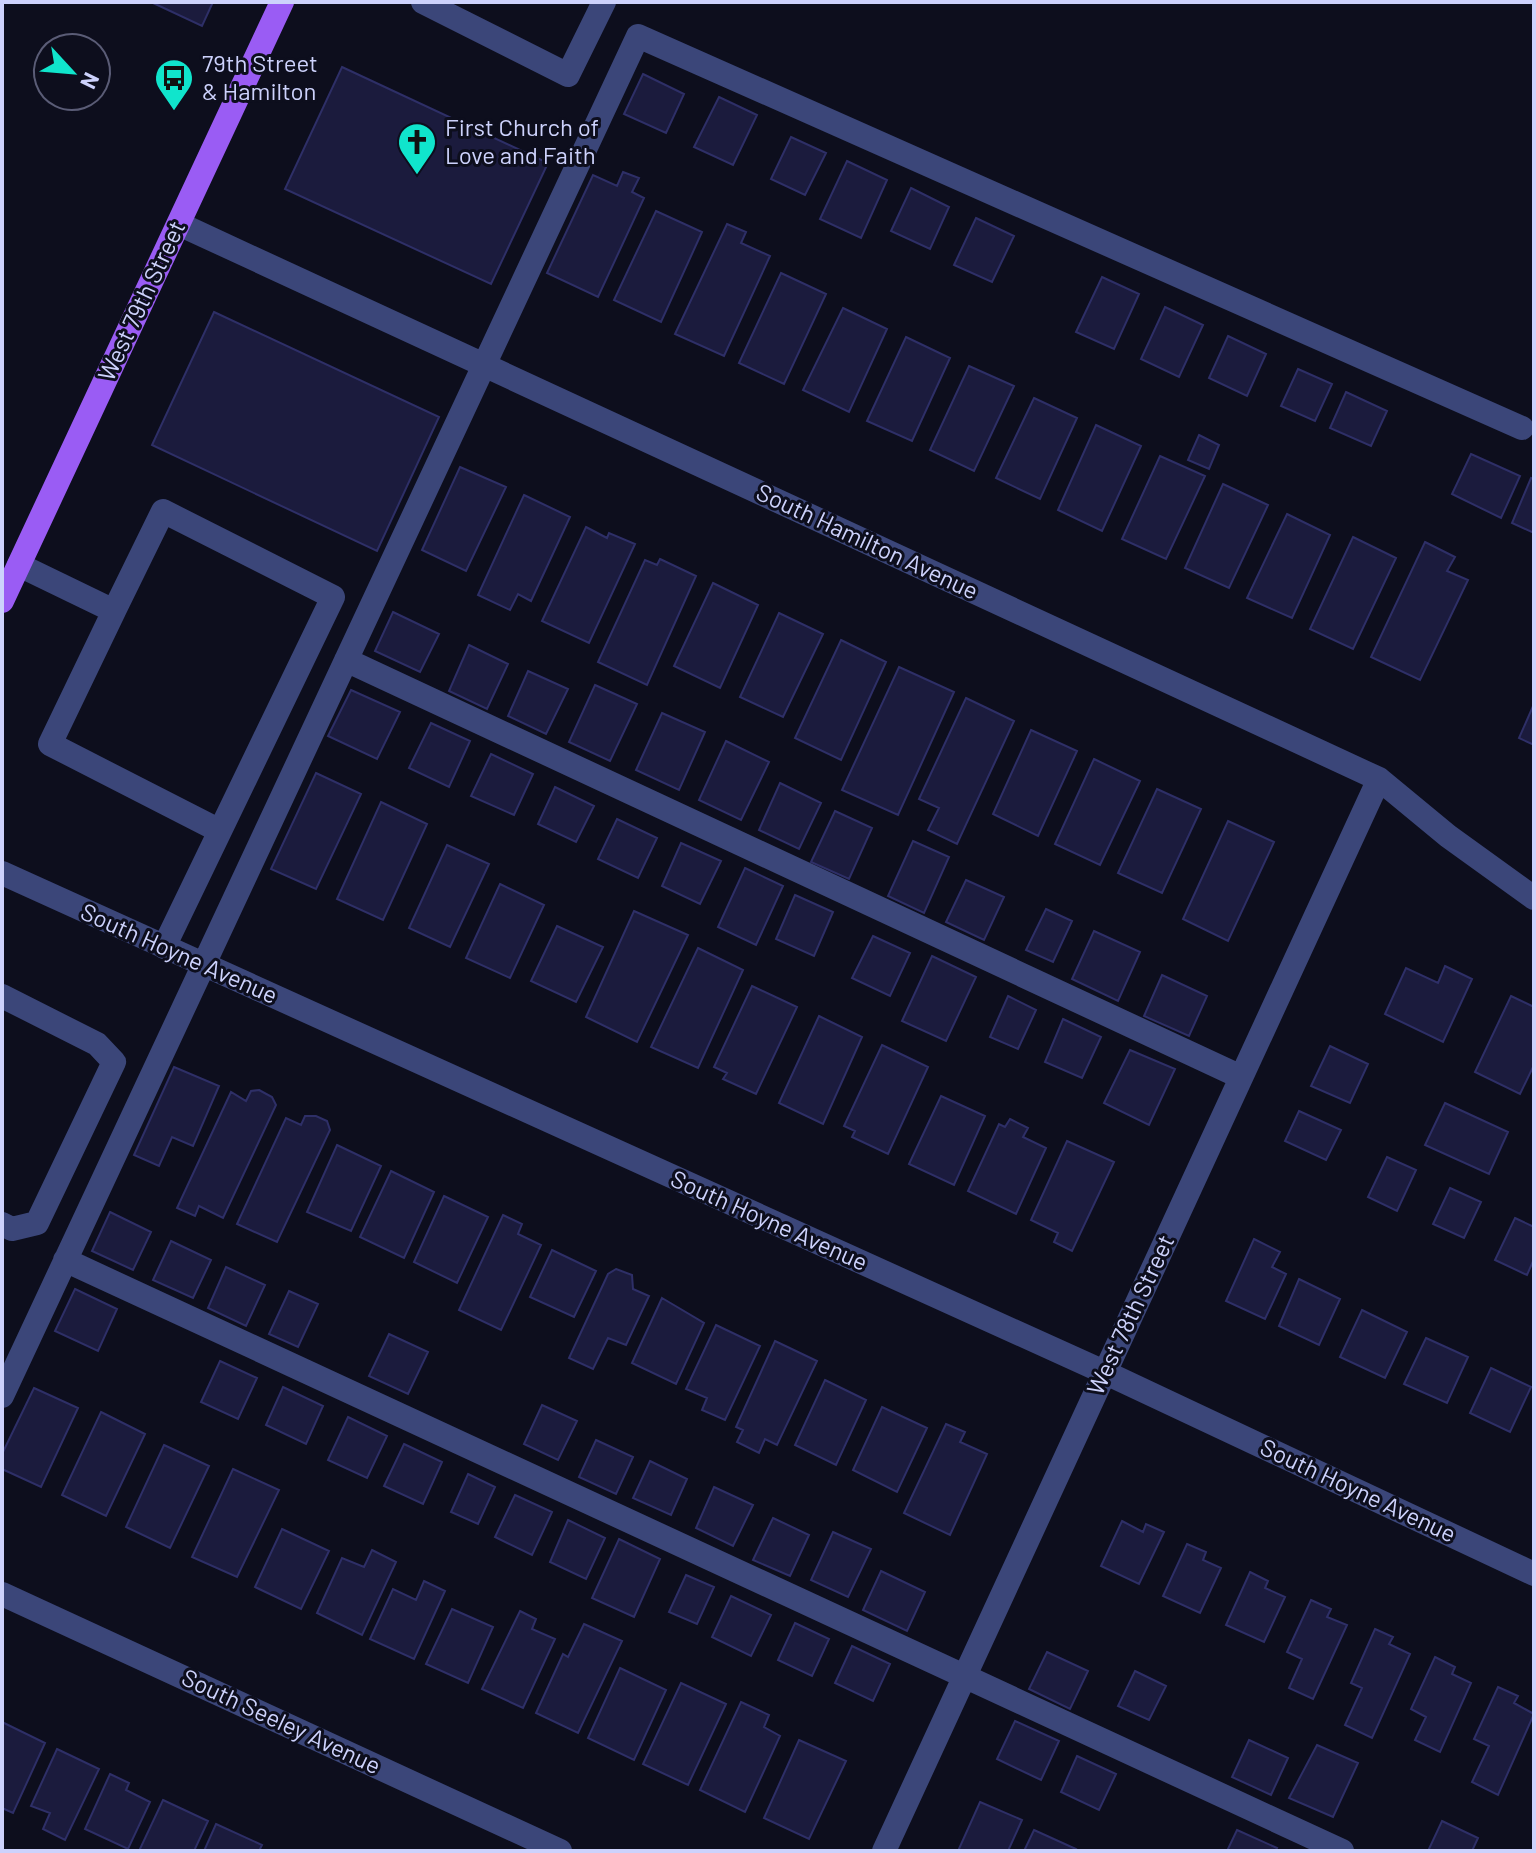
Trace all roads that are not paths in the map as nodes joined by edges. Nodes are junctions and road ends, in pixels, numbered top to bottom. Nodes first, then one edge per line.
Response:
1 (282, 2) edge
2 (423, 2) edge
3 (604, 2) edge
4 (179, 224) junction
5 (484, 365) junction
6 (1522, 428) dead end
7 (19, 565) junction
8 (2, 601) edge
9 (114, 611) junction
10 (346, 660) junction
11 (1379, 779) junction
12 (220, 831) junction
13 (2, 873) edge
14 (1534, 898) edge
15 (164, 947) junction
16 (203, 965) junction
17 (2, 996) edge
18 (1241, 1077) junction
19 (2, 1224) edge
20 (65, 1260) junction
21 (1104, 1372) junction
22 (2, 1396) edge
23 (1534, 1574) edge
24 (2, 1594) edge
25 (964, 1676) junction
26 (560, 1851) edge
27 (884, 1851) edge
28 (1342, 1851) edge

1 - 4 main road, West 79th Street
2 - 3 street
4 - 5 street, South Hamilton Avenue
4 - 7 main road, West 79th Street
5 - 6 street
5 - 10 street
5 - 11 street, South Hamilton Avenue
7 - 8 main road, West 79th Street
7 - 9 street
9 - 12 street
9 - 12 street
10 - 16 street
10 - 18 street
11 - 14 street, South Hamilton Avenue
11 - 18 street, West 78th Street
12 - 15 street
13 - 15 street, South Hoyne Avenue
15 - 16 street, South Hoyne Avenue
16 - 20 street
16 - 21 street, South Hoyne Avenue
17 - 19 street
18 - 21 street, West 78th Street
20 - 22 street
20 - 25 street
21 - 23 street, South Hoyne Avenue
21 - 25 street, West 78th Street
24 - 26 street, South Seeley Avenue
25 - 27 street, West 78th Street
25 - 28 street

